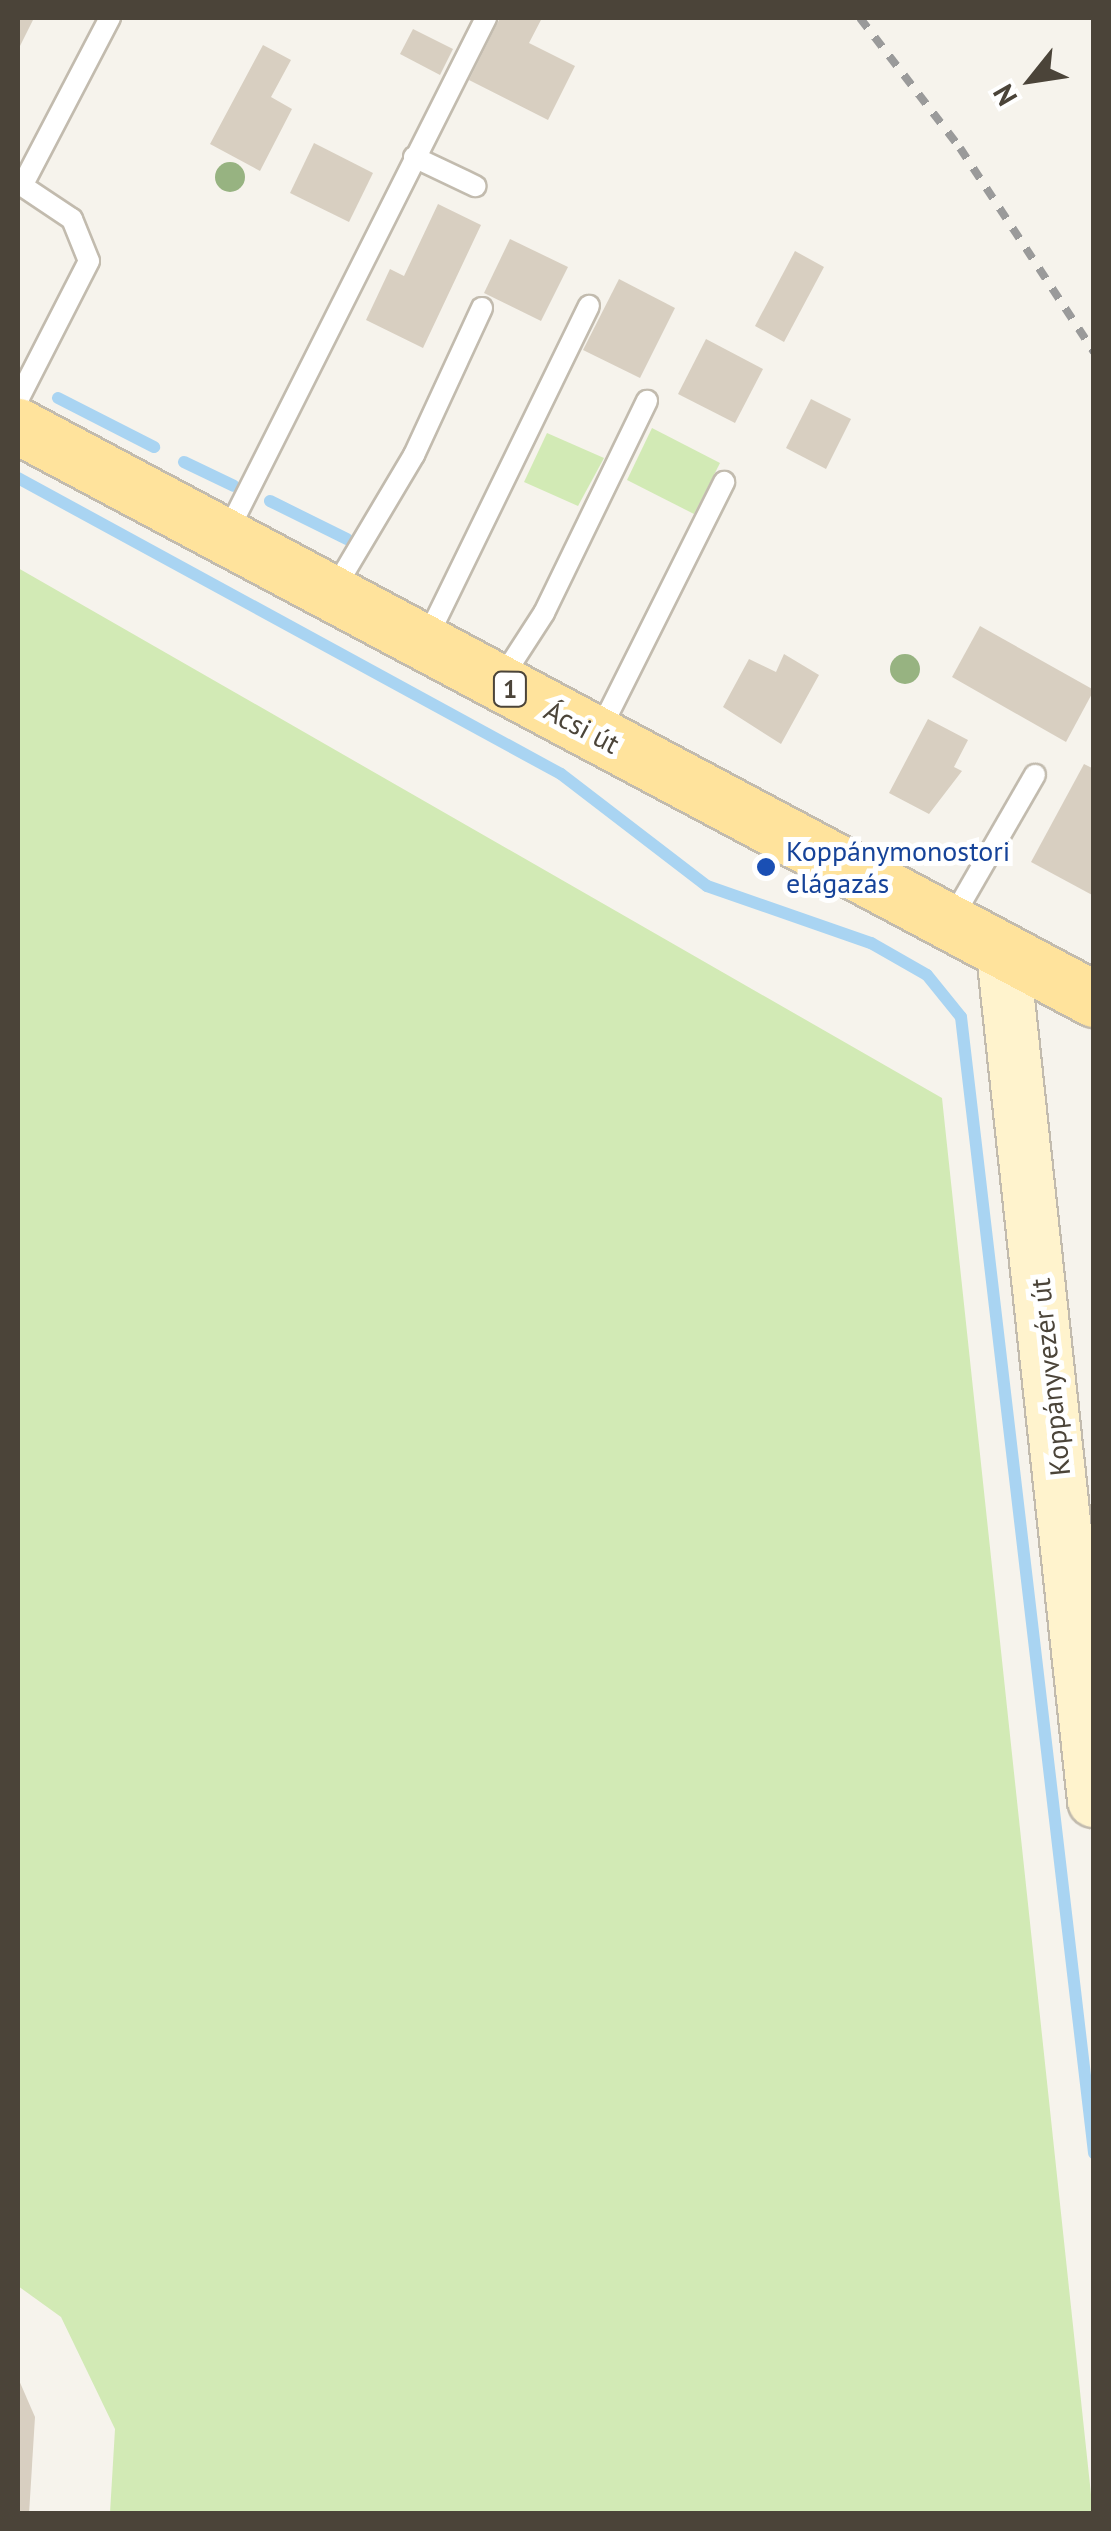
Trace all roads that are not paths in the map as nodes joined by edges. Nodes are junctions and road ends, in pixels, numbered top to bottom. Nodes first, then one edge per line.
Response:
1 (110, 18) edge
2 (486, 18) edge
3 (414, 157) junction
4 (20, 185) edge
5 (475, 186) dead end
6 (590, 306) dead end
7 (482, 308) dead end
8 (18, 400) edge
9 (646, 401) dead end
10 (18, 426) edge
11 (724, 482) dead end
12 (225, 537) junction
13 (332, 594) junction
14 (424, 644) junction
15 (499, 683) junction
16 (597, 736) junction
17 (1035, 774) dead end
18 (949, 924) junction
19 (1003, 953) junction
20 (1094, 999) edge
21 (1094, 1801) edge

1 - 4 lane
2 - 3 lane
3 - 5 lane
3 - 12 lane
4 - 8 lane
6 - 14 lane
7 - 13 lane
9 - 15 lane
10 - 12 main road, Ácsi út / 1
11 - 16 lane
12 - 13 main road, Ácsi út / 1
13 - 14 main road, Ácsi út / 1
14 - 15 main road, Ácsi út / 1
15 - 16 main road, Ácsi út / 1
16 - 18 main road, Ácsi út / 1
17 - 18 lane
18 - 19 main road, Ácsi út / 1
19 - 20 main road, Ácsi út / 1
19 - 21 street, Koppányvezér út

